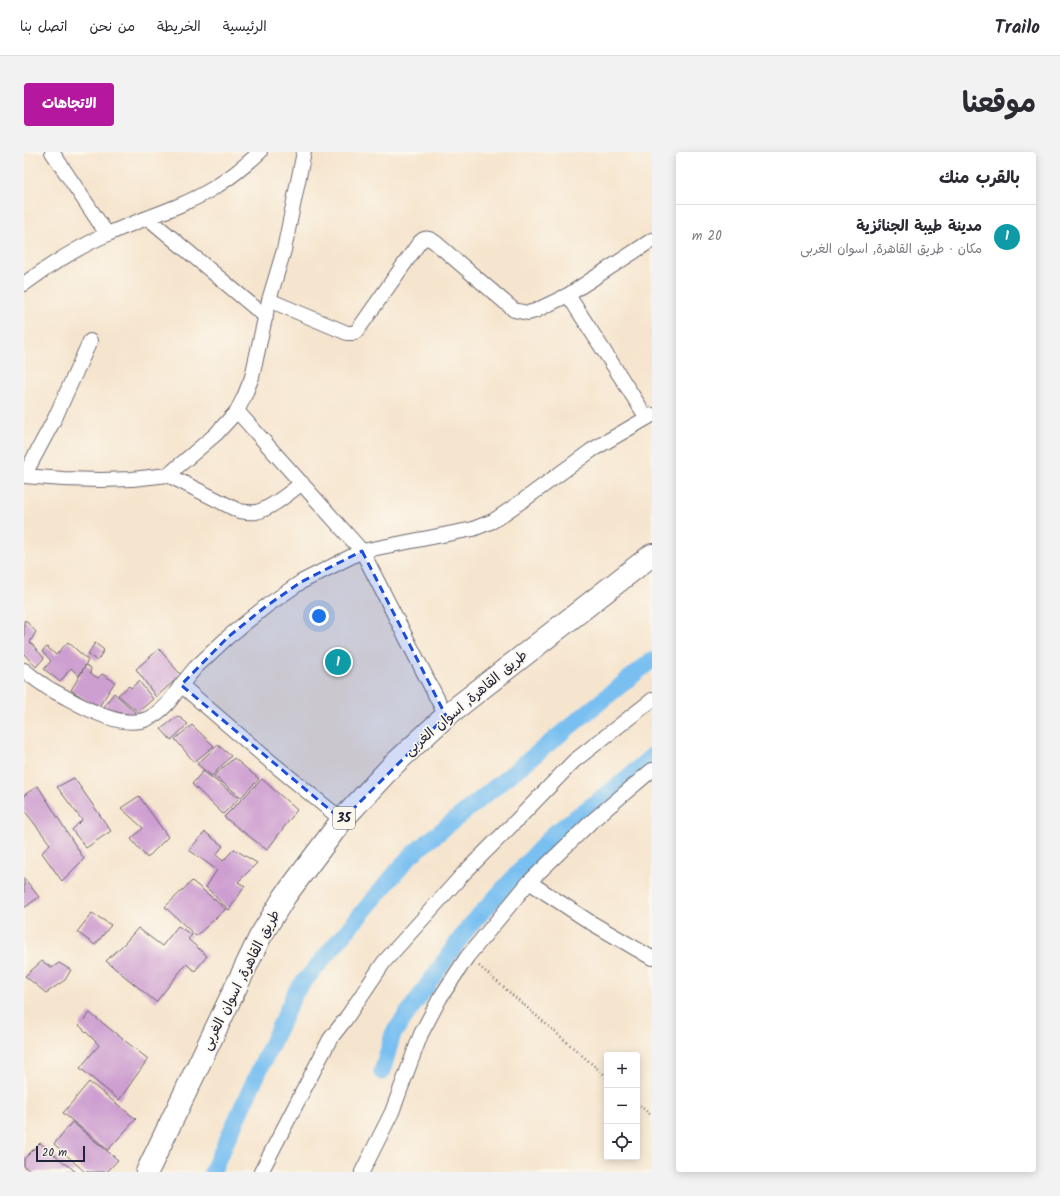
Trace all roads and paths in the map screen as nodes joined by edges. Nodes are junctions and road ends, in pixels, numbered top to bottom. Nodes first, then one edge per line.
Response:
1 (52, 152) edge
2 (260, 152) edge
3 (304, 152) edge
4 (148, 218) junction
5 (107, 234) junction
6 (652, 240) edge
7 (24, 284) edge
8 (568, 295) junction
9 (269, 300) junction
10 (266, 317) junction
11 (90, 341) dead end
12 (237, 411) junction
13 (649, 416) edge
14 (168, 475) junction
15 (24, 476) edge
16 (302, 483) junction
17 (362, 551) junction
18 (652, 555) edge
19 (24, 670) edge
20 (181, 684) junction
21 (652, 700) edge
22 (446, 716) junction
23 (652, 770) edge
24 (342, 820) junction
25 (529, 882) junction
26 (467, 957) junction
27 (652, 958) edge
28 (604, 1074) edge
29 (640, 1106) edge
30 (652, 1116) edge
31 (147, 1172) edge
32 (261, 1172) edge
33 (362, 1172) edge

1 - 5 street
2 - 4 street
3 - 9 street
4 - 5 street
4 - 10 street
5 - 7 street
6 - 8 street
8 - 9 street
8 - 13 street
9 - 10 street
10 - 12 street
11 - 15 street
12 - 14 street
12 - 16 street
13 - 17 street
14 - 15 street
14 - 16 street
16 - 17 street
17 - 20 street
17 - 22 street
18 - 22 main road, طريق القاهرة, اسوان الغربى / 35
19 - 20 street
20 - 24 street
21 - 32 street
22 - 24 main road, طريق القاهرة, اسوان الغربى / 35
23 - 25 street
24 - 31 main road, طريق القاهرة, اسوان الغربى / 35
25 - 26 street
25 - 27 street
26 - 28 path
26 - 33 street
29 - 30 path

